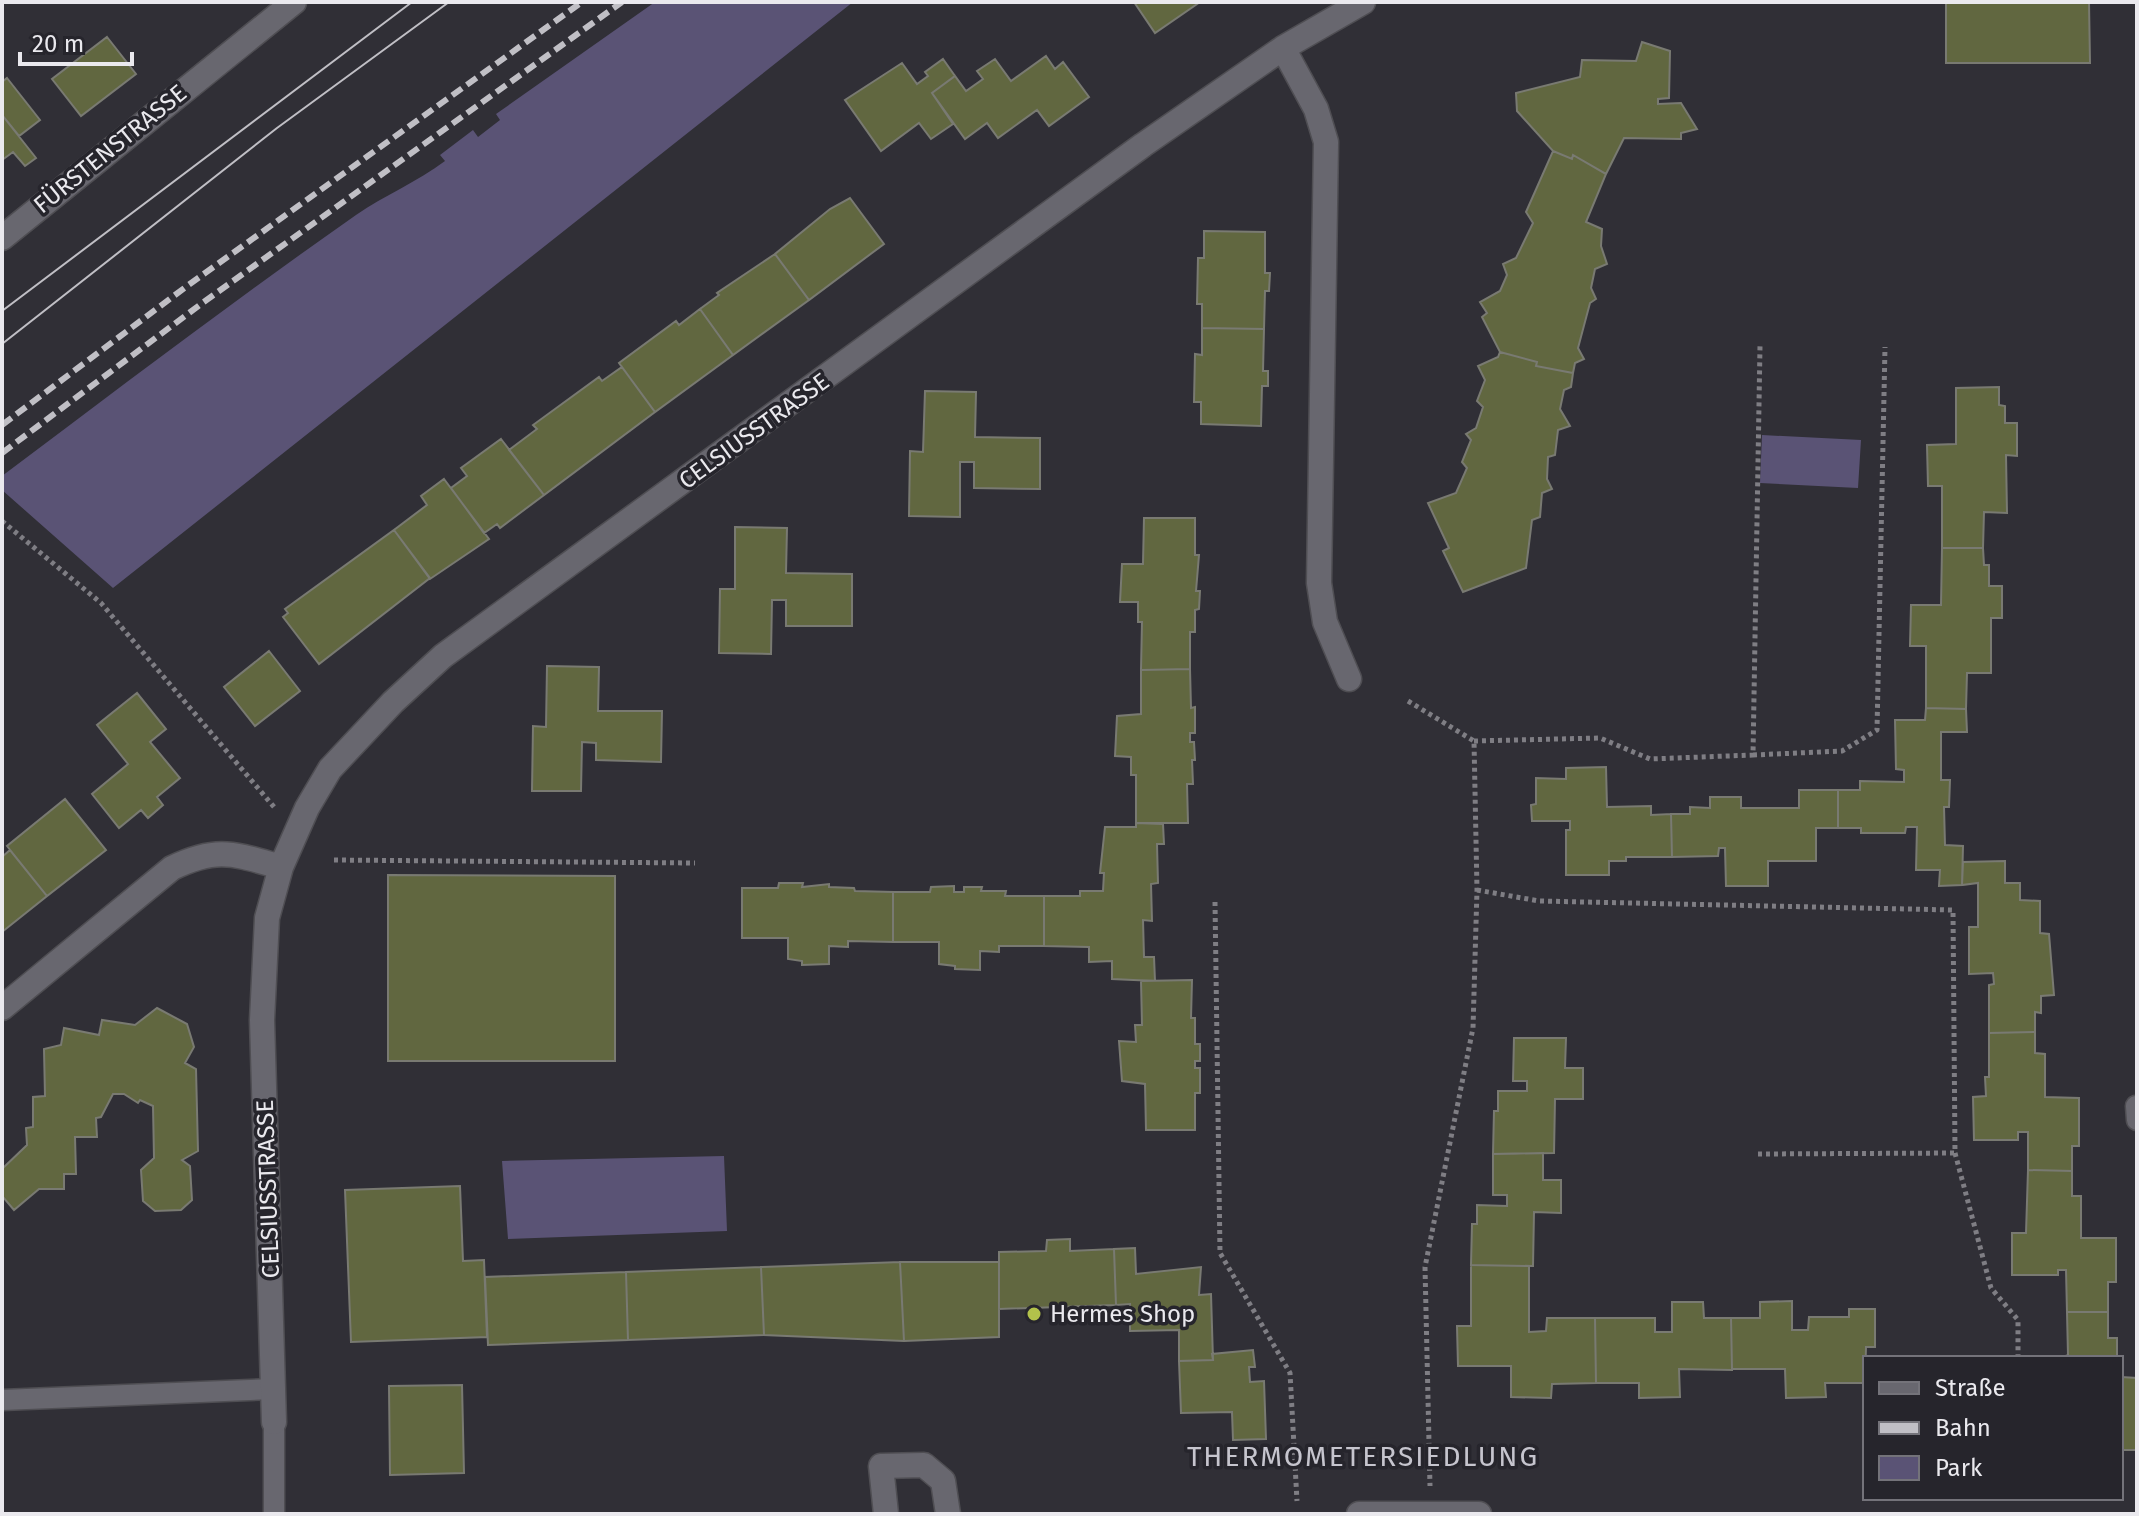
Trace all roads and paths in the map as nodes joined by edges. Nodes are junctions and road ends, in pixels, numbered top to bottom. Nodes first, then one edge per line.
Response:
1 (294, 2) edge
2 (1363, 2) edge
3 (1283, 48) junction
4 (2, 238) edge
5 (1760, 346) dead end
6 (1885, 347) dead end
7 (2, 521) edge
8 (1349, 679) dead end
9 (1408, 701) dead end
10 (1474, 741) junction
11 (1753, 755) junction
12 (274, 807) dead end
13 (334, 860) dead end
14 (695, 863) dead end
15 (281, 867) junction
16 (1477, 890) junction
17 (1215, 902) dead end
18 (2, 1008) edge
19 (1955, 1153) junction
20 (1758, 1154) dead end
21 (2018, 1356) edge
22 (273, 1389) junction
23 (2, 1400) edge
24 (274, 1422) joint
25 (1297, 1501) dead end
26 (1430, 1512) junction
27 (274, 1514) edge
28 (886, 1514) edge
29 (948, 1514) edge
30 (1359, 1514) edge
31 (1479, 1514) edge

1 - 4 street, FÜRSTENSTRASSE
2 - 3 street, CELSIUSSTRASSE
3 - 8 street
3 - 15 street, CELSIUSSTRASSE
5 - 11 path
6 - 11 path
7 - 12 path
9 - 10 path
10 - 11 path
10 - 16 path
13 - 14 path
15 - 18 street
15 - 22 street, CELSIUSSTRASSE
16 - 19 path
16 - 26 path
17 - 25 path
19 - 20 path
19 - 21 path
22 - 23 lane
22 - 24 street, CELSIUSSTRASSE
24 - 27 lane, CELSIUSSTRASSE
26 - 30 street
26 - 31 street
28 - 29 street

